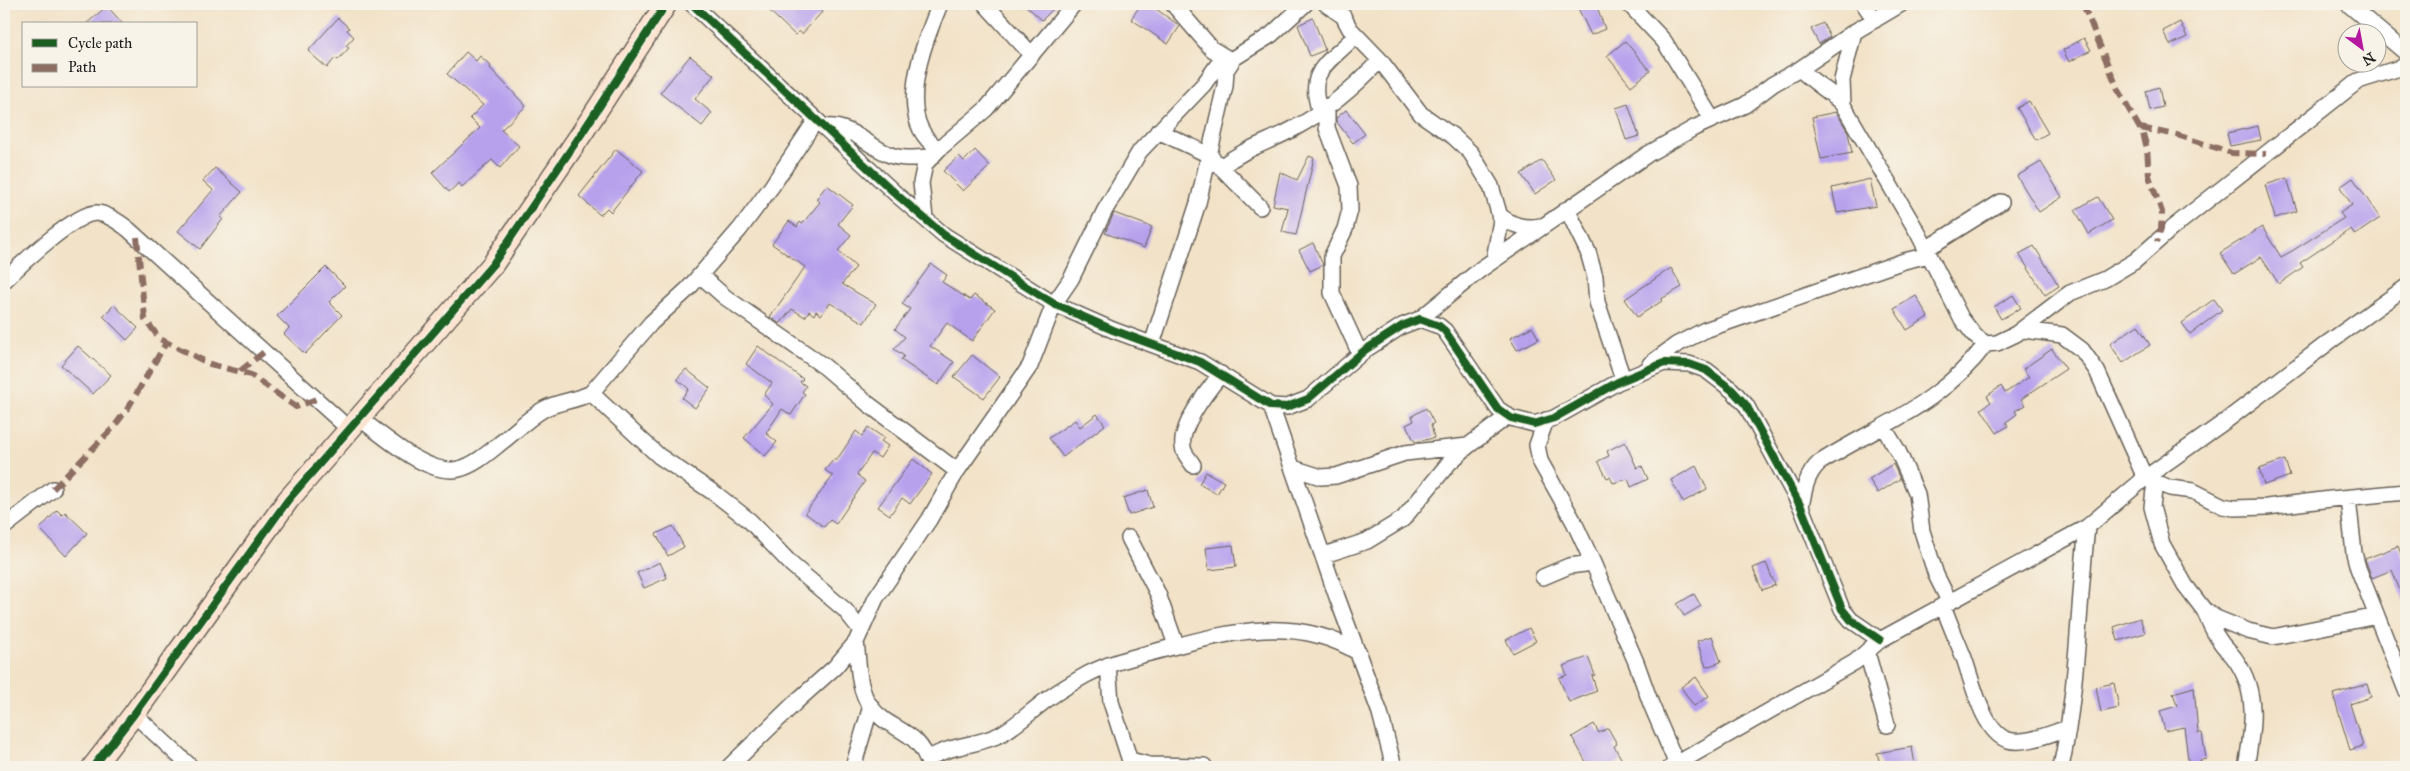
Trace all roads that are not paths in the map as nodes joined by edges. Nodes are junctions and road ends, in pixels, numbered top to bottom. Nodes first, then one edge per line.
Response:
1 (666, 4) edge
2 (692, 4) edge
3 (940, 4) edge
4 (985, 4) edge
5 (1074, 4) edge
6 (1174, 4) edge
7 (1305, 4) edge
8 (1629, 4) edge
9 (1864, 4) edge
10 (1901, 4) edge
11 (2348, 4) edge
12 (1331, 5) edge
13 (1875, 20) junction
14 (1854, 32) junction
15 (1356, 35) junction
16 (2406, 53) edge
17 (1032, 55) junction
18 (1226, 59) junction
19 (1380, 60) junction
20 (2406, 66) edge
21 (1800, 69) junction
22 (1843, 105) junction
23 (1324, 109) junction
24 (1712, 119) junction
25 (820, 124) junction
26 (1158, 131) junction
27 (935, 153) junction
28 (1209, 155) junction
29 (1221, 167) junction
30 (2000, 202) dead end
31 (1260, 207) dead end
32 (1567, 209) junction
33 (1499, 215) junction
34 (925, 218) junction
35 (1543, 226) junction
36 (1927, 252) junction
37 (1494, 260) junction
38 (700, 275) junction
39 (4, 281) edge
40 (2406, 287) edge
41 (1054, 304) junction
42 (1420, 319) junction
43 (2024, 330) junction
44 (1152, 344) junction
45 (1986, 344) junction
46 (1360, 354) junction
47 (1642, 371) junction
48 (1221, 374) junction
49 (1623, 379) junction
50 (591, 393) junction
51 (1271, 406) junction
52 (1508, 416) junction
53 (1546, 420) junction
54 (354, 424) junction
55 (1884, 428) junction
56 (1468, 446) junction
57 (1193, 465) dead end
58 (1293, 468) junction
59 (956, 471) junction
60 (2150, 480) junction
61 (53, 489) dead end
62 (2406, 492) edge
63 (2348, 498) junction
64 (1801, 508) junction
65 (4, 527) edge
66 (2086, 527) junction
67 (1129, 538) dead end
68 (1324, 555) junction
69 (1593, 563) junction
70 (1543, 577) dead end
71 (1946, 603) junction
72 (2204, 610) junction
73 (2377, 616) junction
74 (858, 636) junction
75 (1880, 640) junction
76 (1176, 645) junction
77 (1867, 652) junction
78 (1359, 653) junction
79 (1108, 665) junction
80 (2406, 690) edge
81 (871, 706) junction
82 (134, 714) junction
83 (1887, 725) dead end
84 (2068, 728) junction
85 (929, 763) edge
86 (1131, 763) edge
87 (1204, 766) dead end
88 (1675, 766) edge
89 (93, 767) edge
90 (190, 767) edge
91 (729, 767) edge
92 (853, 767) edge
93 (1394, 767) edge
94 (2061, 767) edge
95 (2246, 767) edge

1 - 54 street
2 - 25 street
3 - 27 street
4 - 17 street
5 - 17 street
6 - 18 street
7 - 18 street
8 - 24 street
9 - 13 street
10 - 13 street
11 - 16 street
12 - 15 street
13 - 14 street
14 - 21 street
14 - 22 street
15 - 19 street
15 - 23 street
17 - 27 street
18 - 26 street
18 - 28 street
19 - 23 street
19 - 33 street
20 - 43 street
21 - 22 street
21 - 24 street
22 - 36 street
23 - 29 street
23 - 46 street
24 - 32 street
25 - 27 street
25 - 34 street
25 - 38 street
26 - 28 street
26 - 41 street
27 - 34 street
28 - 29 street
28 - 44 street
29 - 31 street
30 - 36 street
32 - 35 street
32 - 49 street
33 - 35 street
33 - 37 street
34 - 41 street
35 - 37 street
36 - 45 street
36 - 47 street
37 - 42 street
38 - 50 street
38 - 59 street
39 - 54 street
40 - 60 street
41 - 44 street
41 - 59 street
42 - 46 street
42 - 52 street
43 - 45 street
43 - 60 street
44 - 48 street
45 - 55 street
46 - 51 street
47 - 49 street
47 - 64 street
48 - 51 street
48 - 57 street
49 - 53 street
50 - 54 street
50 - 74 street
51 - 58 street
52 - 53 street
52 - 56 street
53 - 69 street
54 - 82 street
55 - 64 street
55 - 71 street
56 - 58 street
56 - 68 street
58 - 68 street
59 - 74 street
60 - 63 street
60 - 66 street
60 - 72 street
61 - 65 street
62 - 63 street
63 - 73 street
64 - 75 street
66 - 71 street
66 - 84 street
67 - 76 street
68 - 78 street
69 - 70 street
69 - 88 street
71 - 75 street
71 - 84 street
72 - 73 street
72 - 95 street
73 - 80 street
74 - 81 street
74 - 91 street
75 - 77 street
76 - 78 street
76 - 79 street
77 - 83 street
77 - 88 street
78 - 93 street
79 - 85 street
79 - 86 street
81 - 85 street
81 - 92 street
82 - 89 street
82 - 90 street
84 - 94 street
86 - 87 street

